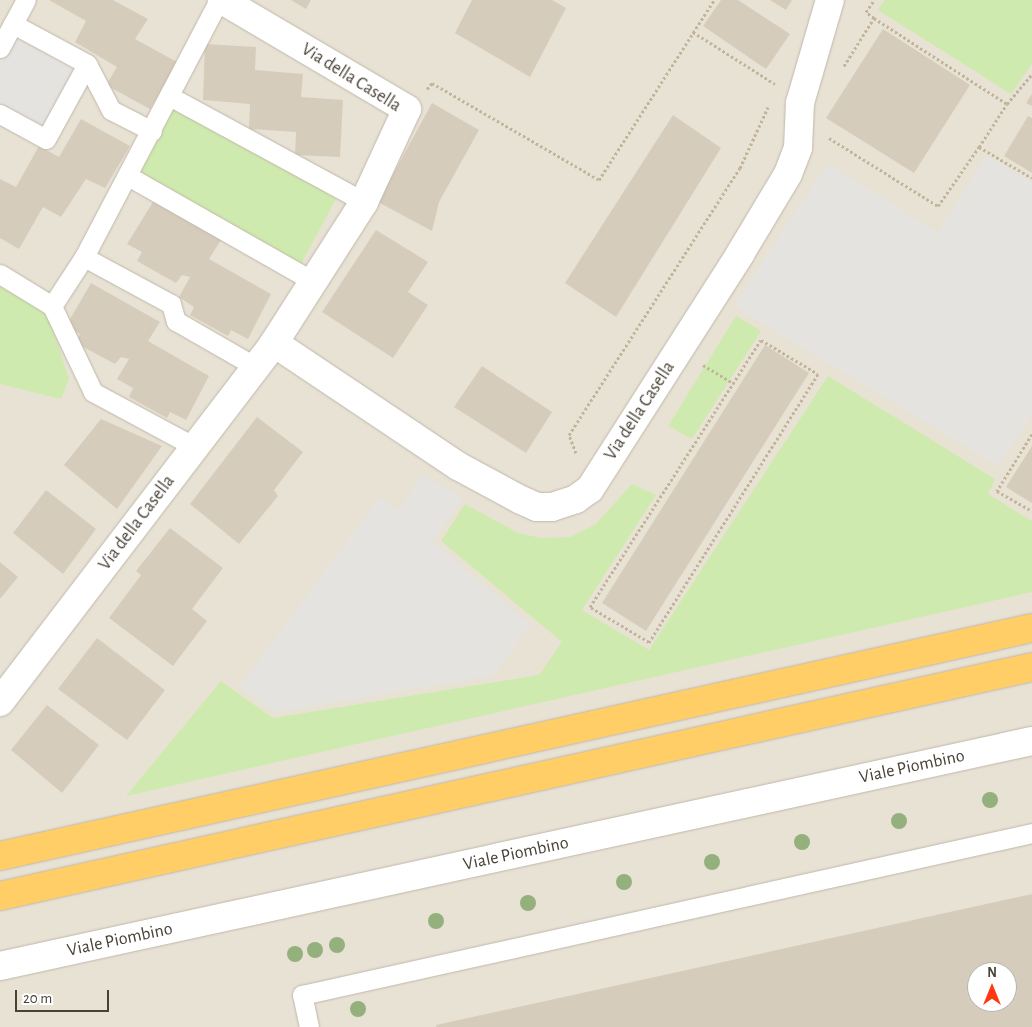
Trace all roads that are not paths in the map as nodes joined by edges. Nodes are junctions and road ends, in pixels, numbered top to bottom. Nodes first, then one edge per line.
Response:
1 (26, 0) edge
2 (220, 0) edge
3 (830, 0) edge
4 (13, 24) junction
5 (0, 48) edge
6 (87, 64) junction
7 (171, 97) junction
8 (0, 114) edge
9 (152, 131) junction
10 (128, 176) junction
11 (364, 202) junction
12 (84, 257) junction
13 (0, 274) edge
14 (313, 281) junction
15 (52, 306) junction
16 (274, 343) junction
17 (256, 367) junction
18 (194, 448) junction
19 (1032, 628) edge
20 (1032, 667) edge
21 (0, 702) edge
22 (1032, 741) edge
23 (1032, 833) edge
24 (78, 839) junction
25 (0, 849) edge
26 (0, 856) edge
27 (0, 896) edge
28 (0, 966) edge
29 (309, 1027) edge

1 - 4 lane
2 - 7 lane
2 - 11 street, Via della Casella
3 - 16 street, Via della Casella
4 - 5 lane
4 - 6 lane
6 - 8 lane
6 - 9 lane
7 - 9 lane
7 - 11 lane
9 - 10 lane
10 - 12 lane
10 - 14 lane
11 - 14 street, Via della Casella
12 - 15 lane
12 - 17 lane
13 - 15 lane
14 - 16 street, Via della Casella
15 - 18 lane
16 - 17 street, Via della Casella
17 - 18 street, Via della Casella
18 - 21 street, Via della Casella
19 - 24 highway
20 - 27 highway
22 - 28 street, Viale Piombino
23 - 29 lane
24 - 25 highway
24 - 26 highway

